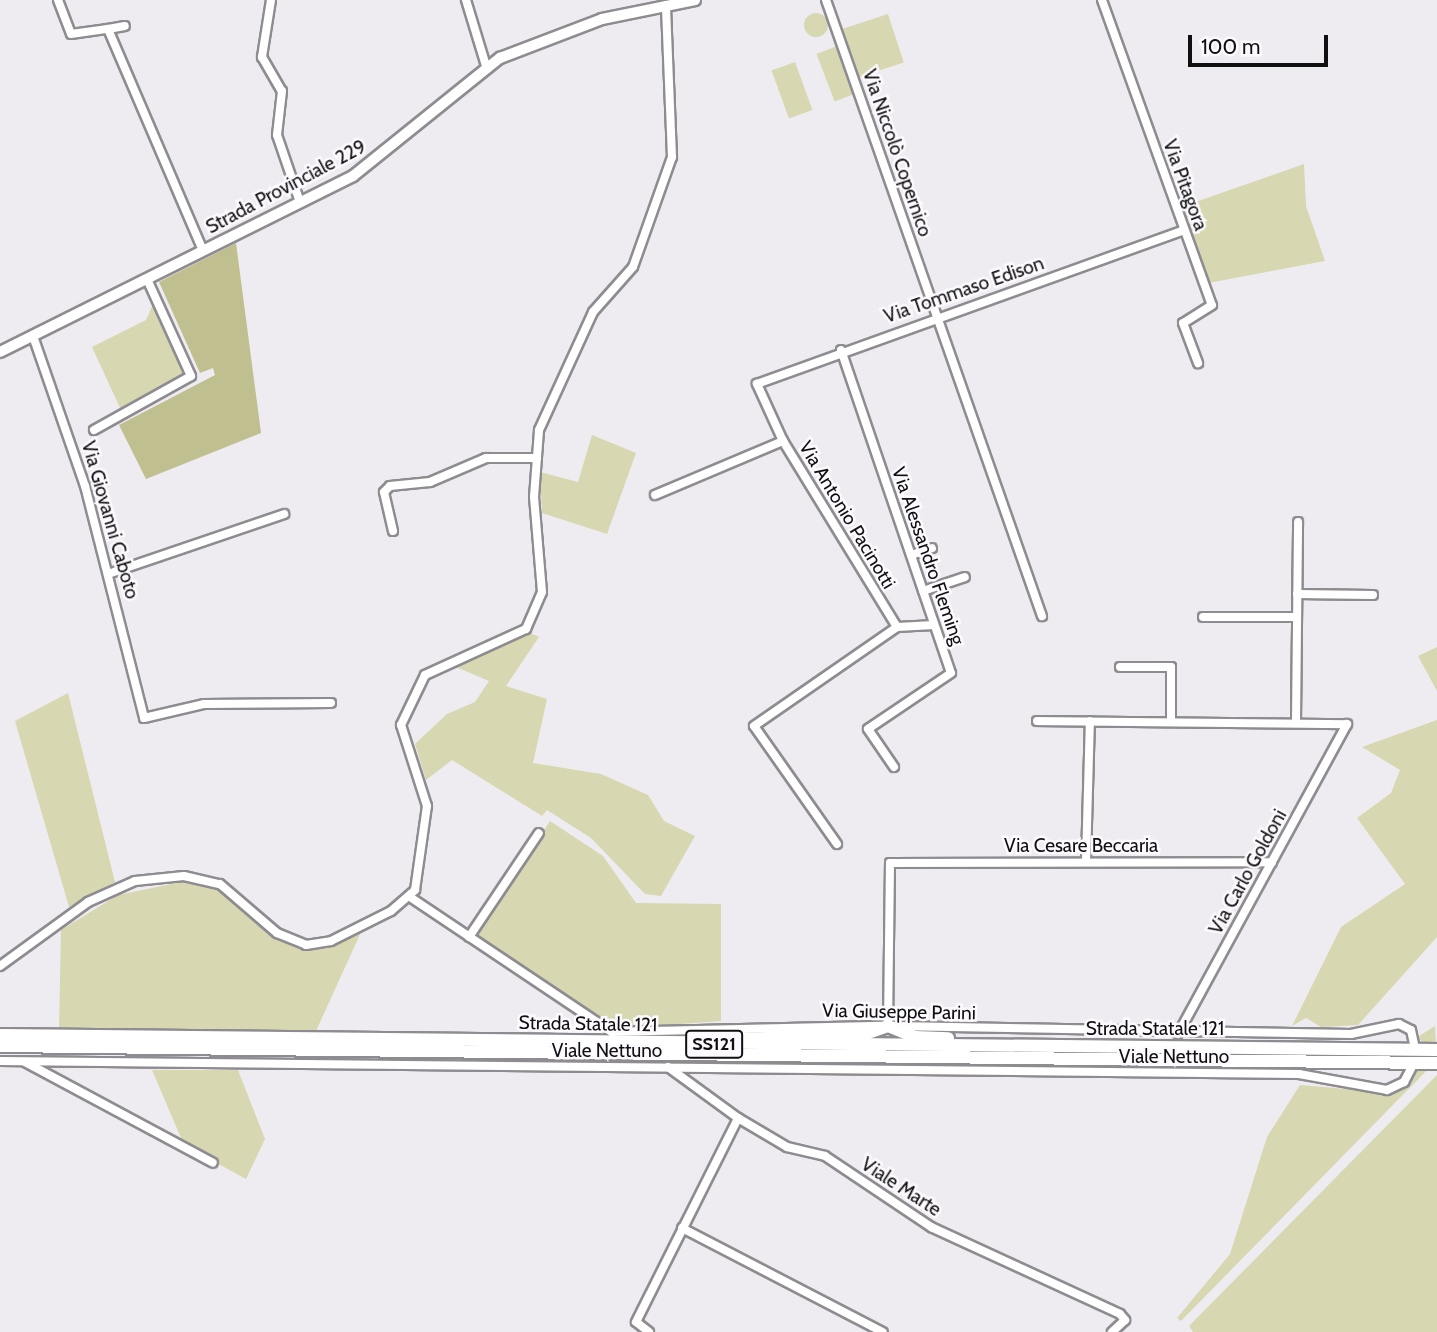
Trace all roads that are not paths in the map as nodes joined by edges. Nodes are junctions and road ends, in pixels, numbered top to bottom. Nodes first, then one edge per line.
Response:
1 (58, 0) edge
2 (271, 0) edge
3 (466, 0) edge
4 (695, 0) edge
5 (826, 0) edge
6 (1102, 0) edge
7 (660, 4) edge
8 (125, 26) dead end
9 (108, 29) junction
10 (486, 66) junction
11 (300, 202) junction
12 (1184, 230) junction
13 (203, 251) junction
14 (147, 279) junction
15 (938, 316) junction
16 (33, 336) junction
17 (841, 351) junction
18 (0, 352) edge
19 (1198, 363) dead end
20 (757, 384) joint
21 (94, 430) dead end
22 (783, 441) junction
23 (537, 458) junction
24 (655, 495) dead end
25 (284, 514) dead end
26 (1298, 522) dead end
27 (393, 531) dead end
28 (932, 548) dead end
29 (911, 555) junction
30 (111, 573) junction
31 (965, 577) dead end
32 (923, 592) junction
33 (1297, 594) junction
34 (1373, 596) dead end
35 (1042, 616) dead end
36 (1203, 617) dead end
37 (1297, 617) junction
38 (934, 625) junction
39 (897, 627) junction
40 (1120, 667) dead end
41 (331, 703) dead end
42 (1037, 721) dead end
43 (1090, 721) junction
44 (1296, 721) junction
45 (1171, 722) junction
46 (894, 767) dead end
47 (539, 833) dead end
48 (837, 844) dead end
49 (1086, 861) junction
50 (1272, 862) junction
51 (410, 897) junction
52 (469, 937) junction
53 (0, 966) edge
54 (888, 1026) junction
55 (1178, 1034) junction
56 (0, 1035) edge
57 (725, 1044) junction
58 (1413, 1044) dead end
59 (0, 1046) edge
60 (1000, 1046) junction
61 (63, 1049) junction
62 (0, 1054) edge
63 (1432, 1057) edge
64 (0, 1061) edge
65 (25, 1062) junction
66 (668, 1067) junction
67 (1412, 1067) dead end
68 (738, 1118) junction
69 (213, 1163) dead end
70 (682, 1228) junction
71 (649, 1332) edge
72 (883, 1332) edge
73 (1112, 1332) edge

1 - 9 street
2 - 11 street
3 - 10 street
4 - 7 street, Strada Provinciale 229
5 - 15 street, Via Niccolò Copernico
6 - 12 street, Via Pitagora
7 - 10 street, Strada Provinciale 229
7 - 23 street
8 - 9 street
9 - 13 street
10 - 11 street, Strada Provinciale 229
11 - 13 street, Strada Provinciale 229
12 - 15 street, Via Tommaso Edison
12 - 19 street, Via Pitagora
13 - 14 street, Strada Provinciale 229
14 - 16 street, Strada Provinciale 229
14 - 21 street
15 - 17 street, Via Tommaso Edison
15 - 35 street, Via Niccolò Copernico
16 - 18 street, Strada Provinciale 229
16 - 30 street, Via Giovanni Caboto
17 - 20 street, Via Tommaso Edison
17 - 29 street, Via Alessandro Fleming
20 - 22 street, Via Antonio Pacinotti
22 - 24 street
22 - 39 street, Via Antonio Pacinotti
23 - 27 street
23 - 51 street
25 - 30 street
26 - 33 street
28 - 29 street
29 - 32 street, Via Alessandro Fleming
30 - 41 street, Via Giovanni Caboto
31 - 32 street
32 - 38 street, Via Alessandro Fleming
33 - 34 street
33 - 37 street
36 - 37 street
37 - 44 street
38 - 39 street
38 - 46 street, Via Alessandro Fleming
39 - 48 street
40 - 45 street
42 - 43 street
43 - 45 street
43 - 49 street
44 - 45 street
44 - 50 street, Via Carlo Goldoni
47 - 52 street
49 - 50 street, Via Cesare Beccaria
49 - 54 street, Via Cesare Beccaria
50 - 55 street, Via Carlo Goldoni
51 - 52 street, Via Giuseppe Parini
51 - 53 street
52 - 54 street, Via Giuseppe Parini
54 - 55 street, Via Giuseppe Parini
54 - 57 main road
54 - 60 main road
55 - 58 street, Via Giuseppe Parini
56 - 57 main road, Strada Statale 121 / SS121
57 - 60 main road, Strada Statale 121 / SS121
59 - 61 main road, Strada Statale 121 / SS121
60 - 63 main road, Strada Statale 121 / SS121
61 - 62 main road
61 - 63 main road, Strada Statale 121 / SS121
64 - 65 street, Viale Nettuno
65 - 66 street, Viale Nettuno
65 - 69 street
66 - 67 street, Viale Nettuno
66 - 68 street, Viale Marte
68 - 70 street
68 - 73 street, Viale Marte
70 - 71 street
70 - 72 street

